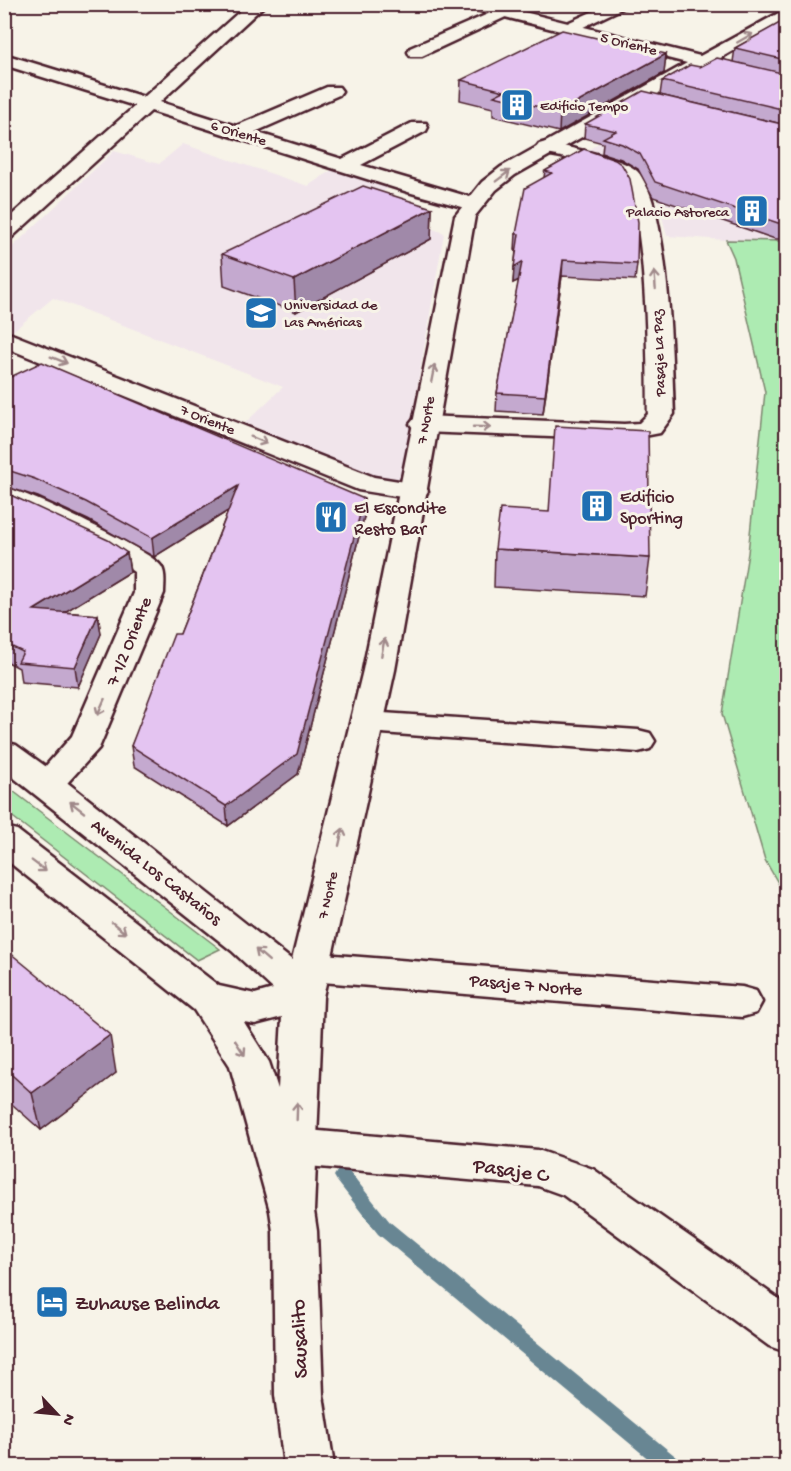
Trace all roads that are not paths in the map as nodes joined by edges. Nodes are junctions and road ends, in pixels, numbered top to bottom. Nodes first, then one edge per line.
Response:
1 (258, 4) edge
2 (471, 4) edge
3 (622, 4) edge
4 (504, 12) junction
5 (786, 14) edge
6 (778, 25) edge
7 (569, 28) junction
8 (416, 52) dead end
9 (4, 59) edge
10 (704, 62) junction
11 (786, 82) edge
12 (333, 91) dead end
13 (146, 104) junction
14 (419, 127) dead end
15 (238, 132) junction
16 (546, 148) junction
17 (345, 165) junction
18 (473, 204) junction
19 (4, 234) edge
20 (4, 338) edge
21 (423, 424) junction
22 (414, 491) junction
23 (4, 495) edge
24 (368, 722) junction
25 (638, 741) dead end
26 (4, 753) edge
27 (47, 783) junction
28 (4, 840) edge
29 (306, 982) junction
30 (208, 999) junction
31 (742, 1002) dead end
32 (296, 1147) junction
33 (292, 1211) junction
34 (786, 1331) edge
35 (309, 1467) edge

1 - 13 street
2 - 4 street, 5 Oriente
3 - 7 street
4 - 7 street, 5 Oriente
4 - 8 street
5 - 6 street, 7 Norte
10 -> 6 street, 7 Norte
7 - 10 street, 5 Oriente
9 - 13 street, 6 Oriente
10 - 11 street, 5 Oriente
10 - 16 street, 7 Norte
12 - 15 street
13 - 15 street, 6 Oriente
13 - 19 street
14 - 17 street
15 - 17 street, 6 Oriente
18 -> 16 street, 7 Norte
21 -> 16 street, Pasaje La Paz
17 - 18 street, 6 Oriente
21 -> 18 street, 7 Norte
20 -> 22 street, 7 Oriente
21 - 22 street, 7 Norte
24 -> 22 street, 7 Norte
23 -> 27 street, 7 1/2 Oriente
24 - 25 street
29 -> 24 street, 7 Norte
26 - 27 street, Avenida Los Castaños
29 -> 27 street, Avenida Los Castaños
28 -> 30 street
29 - 30 street, Pasaje 7 Norte
29 - 31 street, Pasaje 7 Norte
32 -> 29 street, Sausalito
30 -> 33 street, Sausalito
32 - 33 street, Sausalito
32 - 34 street, Pasaje C
33 - 35 street, Sausalito

